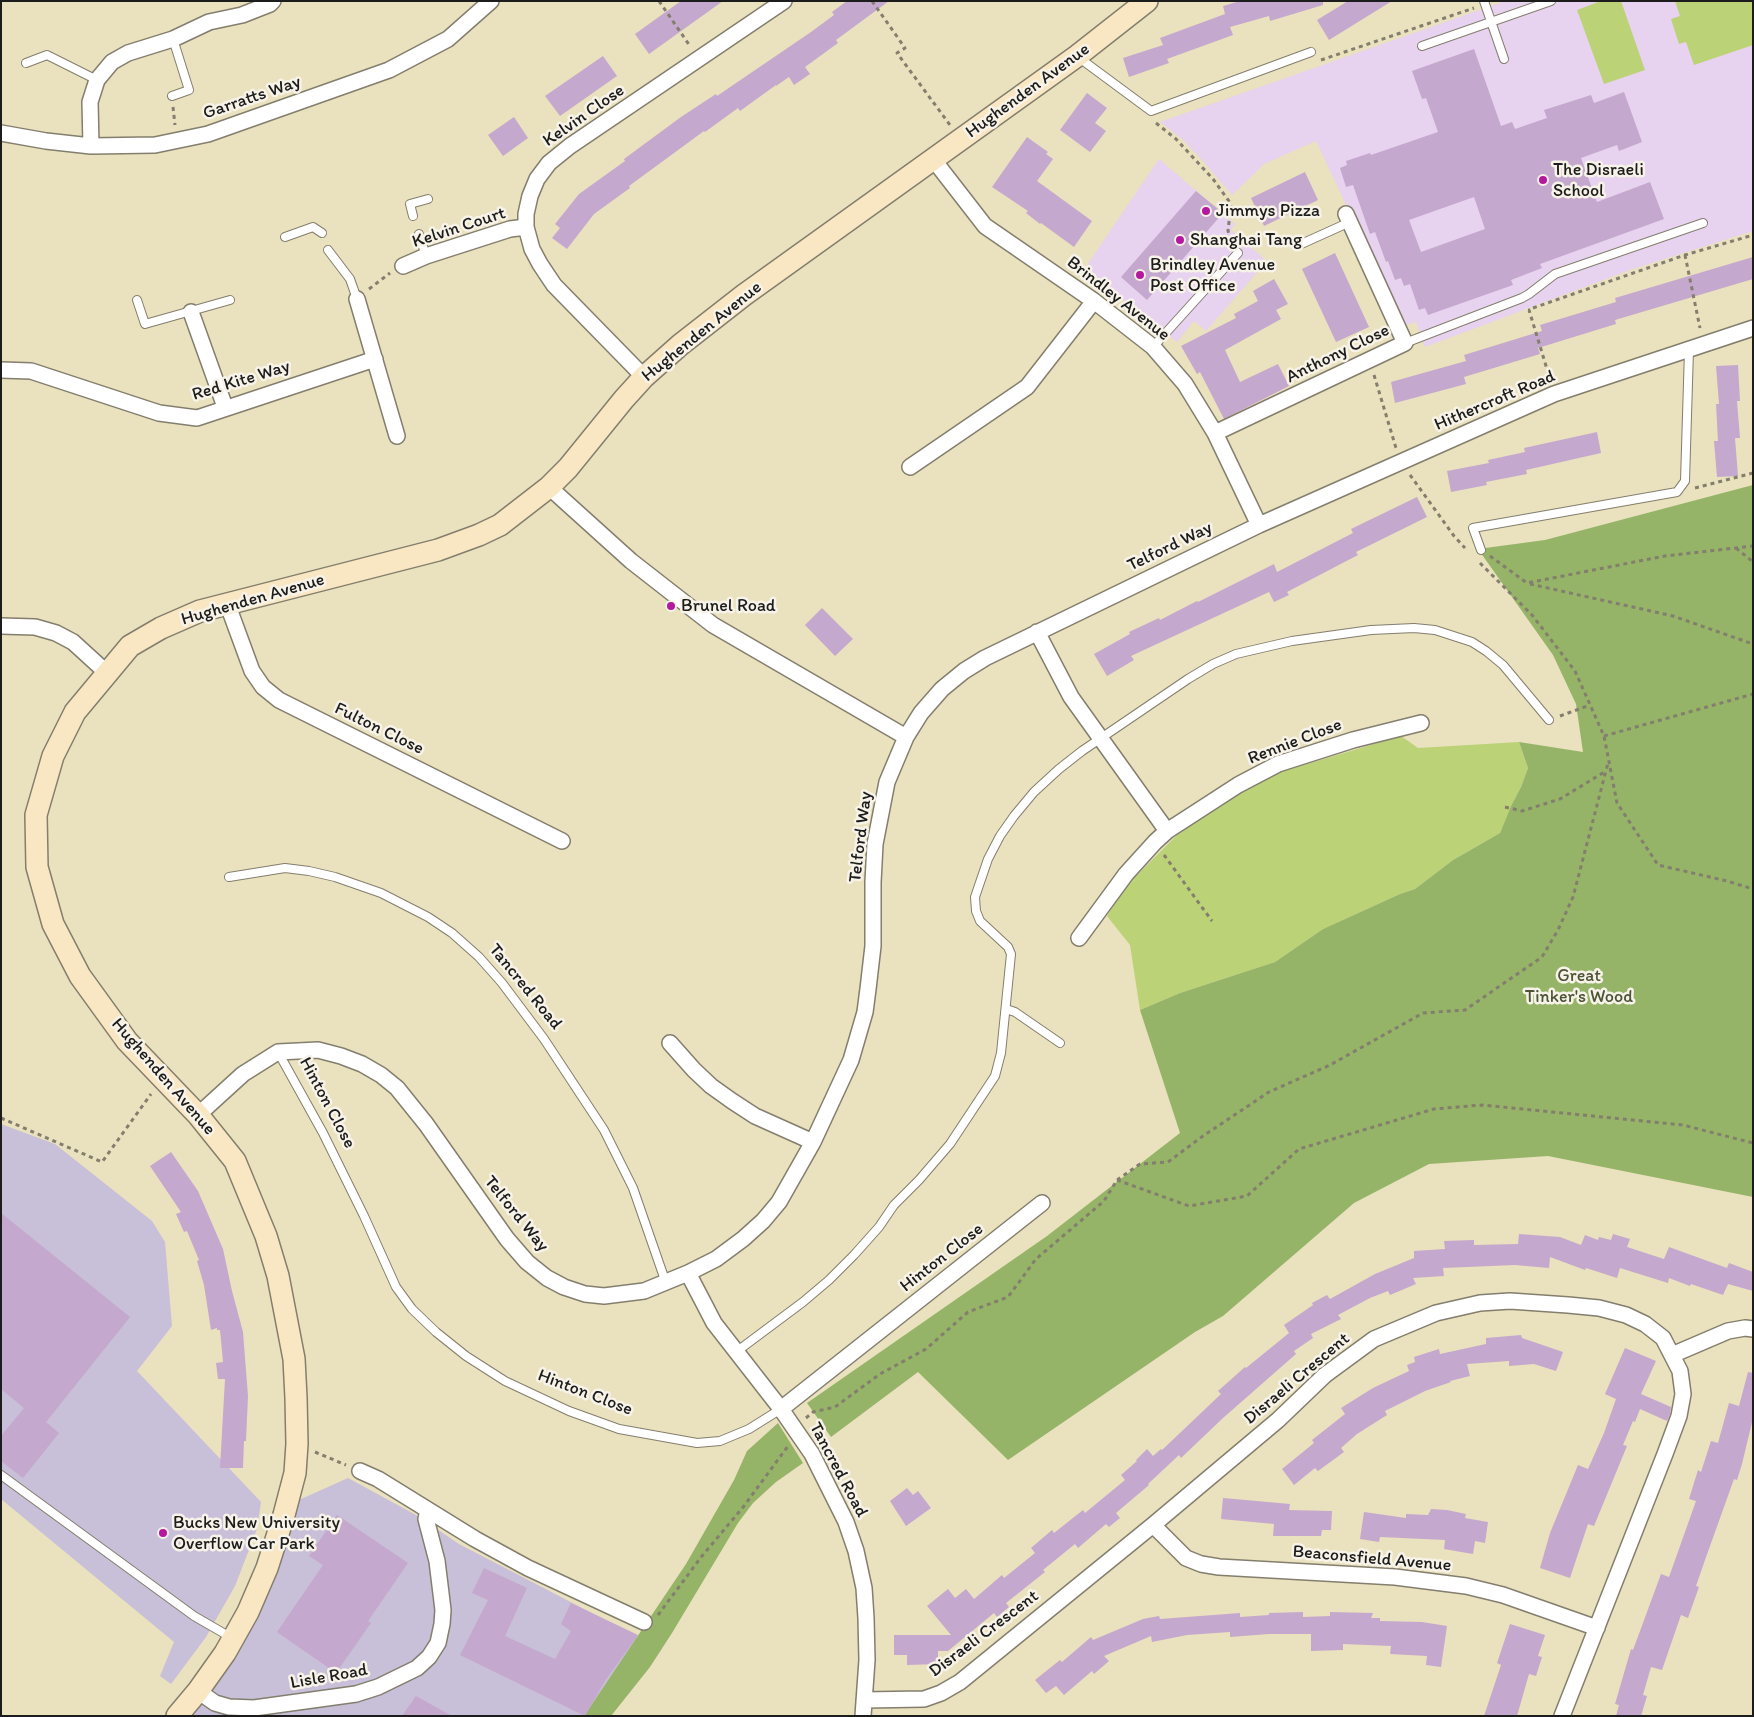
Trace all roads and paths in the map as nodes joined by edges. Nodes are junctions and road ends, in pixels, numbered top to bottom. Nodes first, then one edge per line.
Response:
1 (273, 1) edge
2 (491, 1) edge
3 (659, 1) edge
4 (784, 1) edge
5 (872, 1) edge
6 (1148, 1) edge
7 (1484, 1) edge
8 (1551, 1) edge
9 (1490, 21) junction
10 (173, 39) junction
11 (689, 44) dead end
12 (1422, 46) dead end
13 (1311, 52) dead end
14 (1077, 56) junction
15 (1504, 59) dead end
16 (26, 63) dead end
17 (97, 80) junction
18 (172, 96) joint
19 (1155, 121) dead end
20 (1, 133) edge
21 (961, 140) junction
22 (177, 141) junction
23 (92, 146) junction
24 (933, 159) junction
25 (428, 199) dead end
26 (413, 216) dead end
27 (1348, 218) joint
28 (1703, 223) dead end
29 (526, 227) junction
30 (322, 233) dead end
31 (419, 234) dead end
32 (1753, 235) edge
33 (285, 237) dead end
34 (1300, 245) dead end
35 (328, 250) dead end
36 (1238, 253) joint
37 (1685, 255) junction
38 (426, 256) junction
39 (403, 266) joint
40 (357, 299) junction
41 (137, 300) dead end
42 (230, 300) dead end
43 (1094, 301) junction
44 (1529, 310) junction
45 (191, 312) junction
46 (1520, 313) dead end
47 (1753, 328) edge
48 (1405, 343) junction
49 (1704, 344) junction
50 (1154, 347) junction
51 (1689, 350) junction
52 (375, 359) junction
53 (1369, 360) junction
54 (1, 370) edge
55 (644, 377) junction
56 (1554, 394) junction
57 (226, 407) junction
58 (1215, 433) junction
59 (397, 436) dead end
60 (1401, 463) junction
61 (910, 467) dead end
62 (1753, 473) edge
63 (549, 487) junction
64 (1677, 492) junction
65 (1259, 525) junction
66 (1753, 546) edge
67 (1735, 548) junction
68 (1467, 549) dead end
69 (1481, 550) joint
70 (1480, 562) dead end
71 (1753, 562) edge
72 (1527, 584) junction
73 (228, 604) junction
74 (1, 626) edge
75 (1037, 632) junction
76 (1753, 644) edge
77 (107, 673) junction
78 (1753, 694) edge
79 (1590, 705) junction
80 (1550, 720) joint
81 (1421, 723) dead end
82 (1604, 736) junction
83 (906, 737) junction
84 (1101, 738) junction
85 (1608, 762) junction
86 (1606, 771) junction
87 (1504, 807) dead end
88 (1166, 831) junction
89 (562, 841) dead end
90 (1155, 842) junction
91 (229, 877) dead end
92 (1753, 889) edge
93 (1212, 921) dead end
94 (1079, 938) dead end
95 (1006, 1009) junction
96 (1060, 1042) dead end
97 (670, 1043) dead end
98 (278, 1052) junction
99 (165, 1080) junction
100 (198, 1115) junction
101 (1, 1118) edge
102 (813, 1142) junction
103 (1753, 1143) edge
104 (1117, 1180) junction
105 (1042, 1203) dead end
106 (688, 1273) junction
107 (666, 1283) junction
108 (1753, 1329) edge
109 (736, 1352) junction
110 (1672, 1354) junction
111 (782, 1408) junction
112 (794, 1428) junction
113 (314, 1452) dead end
114 (782, 1452) dead end
115 (332, 1459) dead end
116 (360, 1471) dead end
117 (1, 1475) edge
118 (428, 1510) junction
119 (1153, 1524) junction
120 (644, 1622) joint
121 (1596, 1628) junction
122 (233, 1638) junction
123 (198, 1691) junction
124 (864, 1700) junction
125 (178, 1716) edge
126 (864, 1716) edge
127 (1562, 1716) edge

1 - 10 street
2 - 22 street, Garratts Way
3 - 11 path
4 - 29 street, Kelvin Close
5 - 21 path
6 - 14 street, Hughenden Avenue
7 - 9 lane
8 - 9 lane
9 - 12 lane
9 - 15 lane
10 - 17 street
10 - 18 lane
13 - 14 lane
14 - 21 street, Hughenden Avenue
16 - 17 lane
17 - 23 street
18 - 22 path
19 - 36 path
20 - 23 street, Garratts Way
21 - 24 street, Hughenden Avenue
22 - 23 street, Garratts Way
24 - 43 street, Brindley Avenue
24 - 55 street, Hughenden Avenue
25 - 26 lane
27 - 34 lane
27 - 48 street, Anthony Close
28 - 48 lane
29 - 38 street, Kelvin Court
29 - 55 street, Kelvin Close
30 - 33 lane
31 - 38 lane
32 - 37 path
35 - 40 lane
36 - 50 lane
37 - 44 path
37 - 49 path
38 - 39 street, Kelvin Court
39 - 40 path
40 - 52 street
41 - 45 lane
42 - 45 lane
43 - 50 street, Brindley Avenue
43 - 61 street
44 - 46 path
44 - 56 path
45 - 57 street
47 - 49 street, Hithercroft Road
48 - 53 street, Anthony Close
49 - 51 street, Hithercroft Road
50 - 58 street, Brindley Avenue
51 - 56 street, Hithercroft Road
51 - 64 lane
52 - 57 street, Red Kite Way
52 - 59 street
53 - 58 street, Anthony Close
53 - 60 path
54 - 57 street, Red Kite Way
55 - 63 street, Hughenden Avenue
56 - 60 street, Hithercroft Road
58 - 65 street, Brindley Avenue
60 - 65 street, Hithercroft Road
60 - 68 path
62 - 64 path
63 - 73 street, Hughenden Avenue
63 - 83 street
64 - 69 lane
65 - 75 street, Telford Way
66 - 67 path
67 - 71 path
67 - 72 path
69 - 72 path
70 - 79 path
72 - 76 path
73 - 77 street, Hughenden Avenue
73 - 89 street, Fulton Close
74 - 77 street
75 - 83 street, Telford Way
75 - 84 street
77 - 99 street, Hughenden Avenue
78 - 82 path
79 - 80 path
79 - 82 path
80 - 84 lane
81 - 88 street, Rennie Close
82 - 85 path
83 - 102 street, Telford Way
84 - 88 street
84 - 95 lane
85 - 86 path
85 - 92 path
86 - 87 path
86 - 104 path
88 - 90 street, Rennie Close
90 - 93 path
90 - 94 street, Rennie Close
91 - 107 lane, Tancred Road
95 - 96 lane
95 - 109 lane
97 - 102 street
98 - 100 street, Telford Way
98 - 107 street, Telford Way
98 - 111 lane, Hinton Close
99 - 100 street, Hughenden Avenue
99 - 101 path
100 - 122 street, Hughenden Avenue
102 - 106 street, Telford Way
103 - 104 path
104 - 112 path
105 - 111 street, Hinton Close
106 - 107 street, Telford Way
106 - 109 street, Tancred Road
108 - 110 street
109 - 111 street, Tancred Road
110 - 119 street, Disraeli Crescent
110 - 121 street, Disraeli Crescent
111 - 112 street, Tancred Road
112 - 124 street, Tancred Road
113 - 115 path
114 - 120 path
116 - 118 street
117 - 122 lane
118 - 120 street
118 - 123 street, Lisle Road
119 - 121 street, Beaconsfield Avenue
119 - 124 street, Disraeli Crescent
121 - 127 street, Disraeli Crescent
122 - 123 street, Hughenden Avenue
123 - 125 street, Hughenden Avenue
124 - 126 street, Tancred Road

